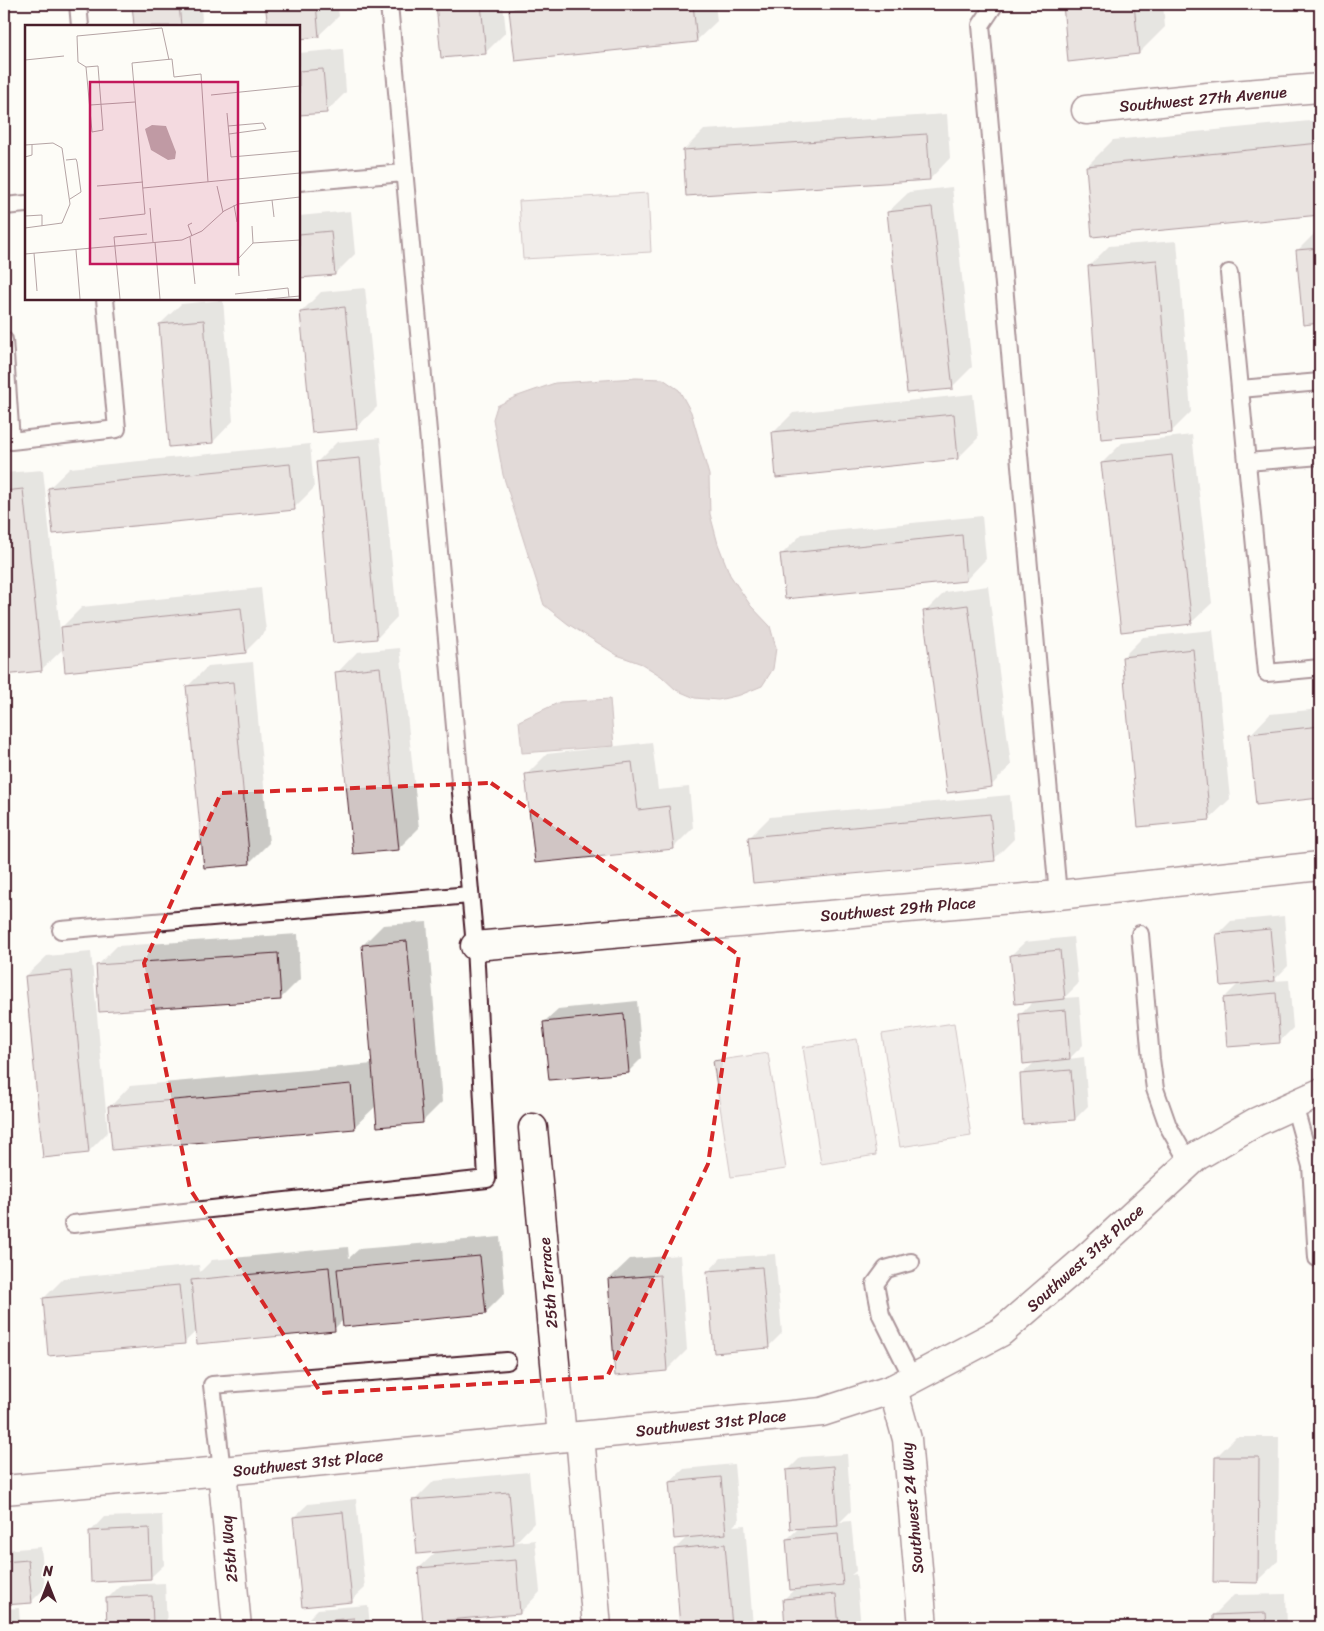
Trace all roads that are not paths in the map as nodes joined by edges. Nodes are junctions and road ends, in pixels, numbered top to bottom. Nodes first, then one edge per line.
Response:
1 (78, 4) edge
2 (389, 4) edge
3 (995, 4) edge
4 (80, 25) edge
5 (1320, 88) edge
6 (1086, 110) dead end
7 (404, 173) junction
8 (300, 182) edge
9 (25, 204) edge
10 (4, 206) edge
11 (1229, 273) dead end
12 (105, 300) edge
13 (4, 340) edge
14 (1320, 382) edge
15 (1240, 389) junction
16 (1320, 456) edge
17 (1247, 462) junction
18 (1320, 668) edge
19 (1320, 866) edge
20 (470, 895) junction
21 (1058, 895) junction
22 (60, 930) dead end
23 (1140, 934) dead end
24 (474, 946) junction
25 (1320, 1093) edge
26 (1294, 1105) junction
27 (533, 1128) dead end
28 (1190, 1163) junction
29 (74, 1224) dead end
30 (1317, 1258) dead end
31 (911, 1262) dead end
32 (507, 1361) dead end
33 (903, 1384) junction
34 (571, 1437) junction
35 (222, 1471) junction
36 (4, 1490) edge
37 (237, 1627) edge
38 (597, 1627) edge
39 (923, 1627) edge

1 - 4 lane
2 - 7 lane
3 - 21 lane
5 - 6 street, Southwest 27th Avenue
7 - 8 lane
7 - 20 lane
9 - 10 lane
11 - 15 lane
12 - 13 lane
14 - 15 lane
15 - 17 lane
16 - 17 lane
17 - 18 lane
19 - 21 street, Southwest 29th Place
20 - 22 lane
20 - 24 lane
21 - 24 street, Southwest 29th Place
23 - 28 lane
24 - 29 lane
25 - 26 street, Southwest 31st Place
26 - 28 street, Southwest 31st Place
26 - 30 lane
27 - 34 street, 25th Terrace
28 - 33 street, Southwest 31st Place
31 - 33 lane
32 - 35 lane
33 - 34 street, Southwest 31st Place
33 - 39 street, Southwest 24 Way
34 - 35 street, Southwest 31st Place
34 - 38 street, 25th Terrace
35 - 36 street, Southwest 31st Place
35 - 37 street, 25th Way

